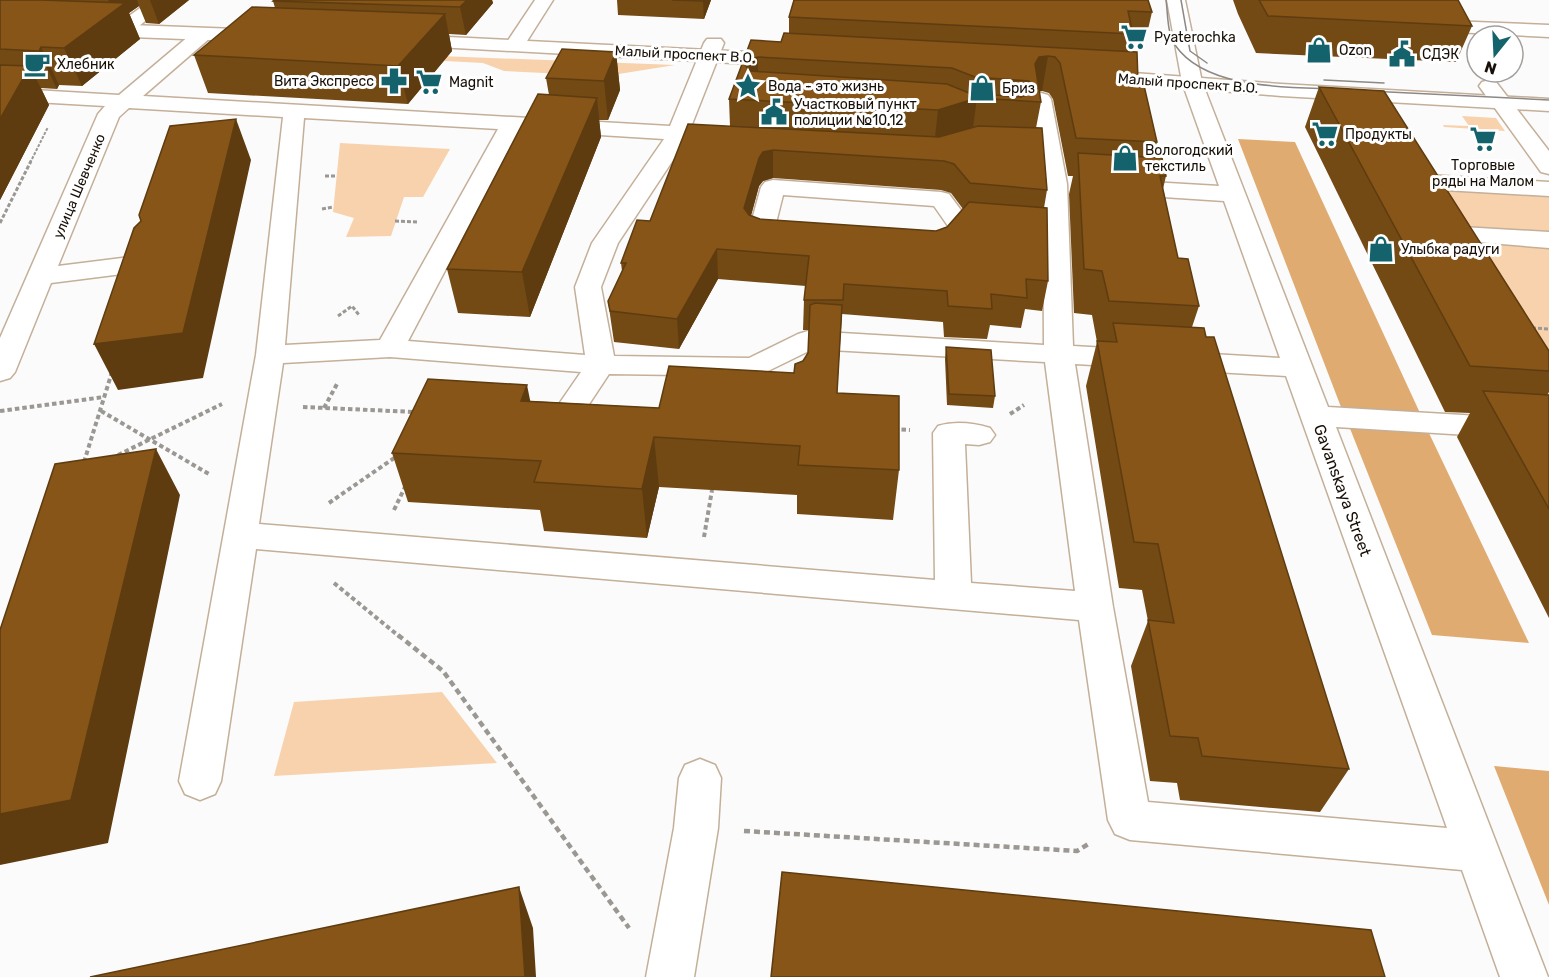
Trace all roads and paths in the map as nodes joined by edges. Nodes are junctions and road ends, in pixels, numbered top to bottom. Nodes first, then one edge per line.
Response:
1 (162, 0) edge
2 (544, 0) edge
3 (1176, 0) edge
4 (0, 12) edge
5 (139, 17) junction
6 (1402, 25) edge
7 (0, 26) edge
8 (122, 31) junction
9 (1549, 31) edge
10 (203, 34) junction
11 (387, 34) edge
12 (519, 39) junction
13 (712, 49) junction
14 (806, 55) edge
15 (1076, 70) edge
16 (1190, 77) junction
17 (1549, 89) edge
18 (0, 94) edge
19 (1496, 94) junction
20 (63, 97) junction
21 (124, 100) junction
22 (1549, 105) edge
23 (294, 111) junction
24 (512, 124) junction
25 (1036, 129) edge
26 (683, 139) junction
27 (1549, 167) edge
28 (1075, 185) junction
29 (1549, 189) edge
30 (1234, 194) junction
31 (0, 223) edge
32 (961, 227) edge
33 (1461, 235) junction
34 (1549, 240) edge
35 (806, 241) edge
36 (146, 263) edge
37 (1480, 263) edge
38 (41, 276) junction
39 (1525, 327) edge
40 (1549, 329) edge
41 (390, 348) junction
42 (793, 348) junction
43 (3, 357) edge
44 (115, 364) edge
45 (601, 365) junction
46 (1061, 368) junction
47 (1298, 368) junction
48 (266, 380) junction
49 (790, 380) edge
50 (104, 397) junction
51 (0, 411) edge
52 (100, 411) junction
53 (417, 412) edge
54 (1316, 416) junction
55 (563, 420) edge
56 (891, 429) edge
57 (1549, 430) edge
58 (964, 434) junction
59 (150, 440) junction
60 (402, 452) edge
61 (111, 459) edge
62 (84, 463) edge
63 (407, 482) edge
64 (712, 490) edge
65 (245, 496) junction
66 (405, 513) dead end
67 (239, 535) junction
68 (278, 538) junction
69 (703, 542) dead end
70 (333, 582) dead end
71 (953, 595) junction
72 (1095, 607) junction
73 (700, 778) dead end
74 (200, 781) dead end
75 (1130, 820) junction
76 (696, 828) junction
77 (1477, 851) junction
78 (630, 929) dead end
79 (670, 977) edge
80 (1524, 977) edge

1 - 5 street
2 - 12 street
3 - 16 street, Gavanskaya Street
4 - 5 street
5 - 8 street
5 - 10 street
6 - 9 street
7 - 8 street
8 - 10 street
10 - 21 street, улица Шевченко
11 - 12 street, Малый проспект В.О.
12 - 13 street, Малый проспект В.О.
13 - 14 street, Малый проспект В.О.
13 - 26 street
15 - 16 street, Малый проспект В.О.
16 - 19 street, Малый проспект В.О.
16 - 30 street, Gavanskaya Street
17 - 19 street, Малый проспект В.О.
18 - 20 street
19 - 22 street, Малый проспект В.О.
19 - 27 street
20 - 21 street
20 - 31 path
21 - 23 street
21 - 38 street, улица Шевченко
23 - 24 street
23 - 48 street
24 - 26 street
24 - 41 street
25 - 28 street
26 - 45 street
28 - 30 street
28 - 46 street
29 - 33 street
30 - 47 street, Gavanskaya Street
32 - 35 street
33 - 34 street
33 - 37 street
36 - 38 street
38 - 43 street, улица Шевченко
39 - 40 path
41 - 45 street
41 - 48 street
42 - 45 street
42 - 46 street
42 - 49 street
44 - 50 path
45 - 55 street
46 - 47 street
46 - 58 path
46 - 72 street
47 - 54 street, Gavanskaya Street
48 - 53 path
48 - 59 path
48 - 65 street
50 - 51 path
50 - 52 path
52 - 59 path
52 - 62 path
54 - 57 street
54 - 77 street, Gavanskaya Street
56 - 58 path
58 - 71 street
59 - 61 path
59 - 65 path
60 - 68 path
63 - 66 path
64 - 69 path
65 - 67 street
67 - 68 street
67 - 74 street
68 - 71 street
70 - 78 path
71 - 72 street
72 - 75 street
73 - 76 street
75 - 76 path
75 - 77 street
76 - 79 street
77 - 80 street, Gavanskaya Street

